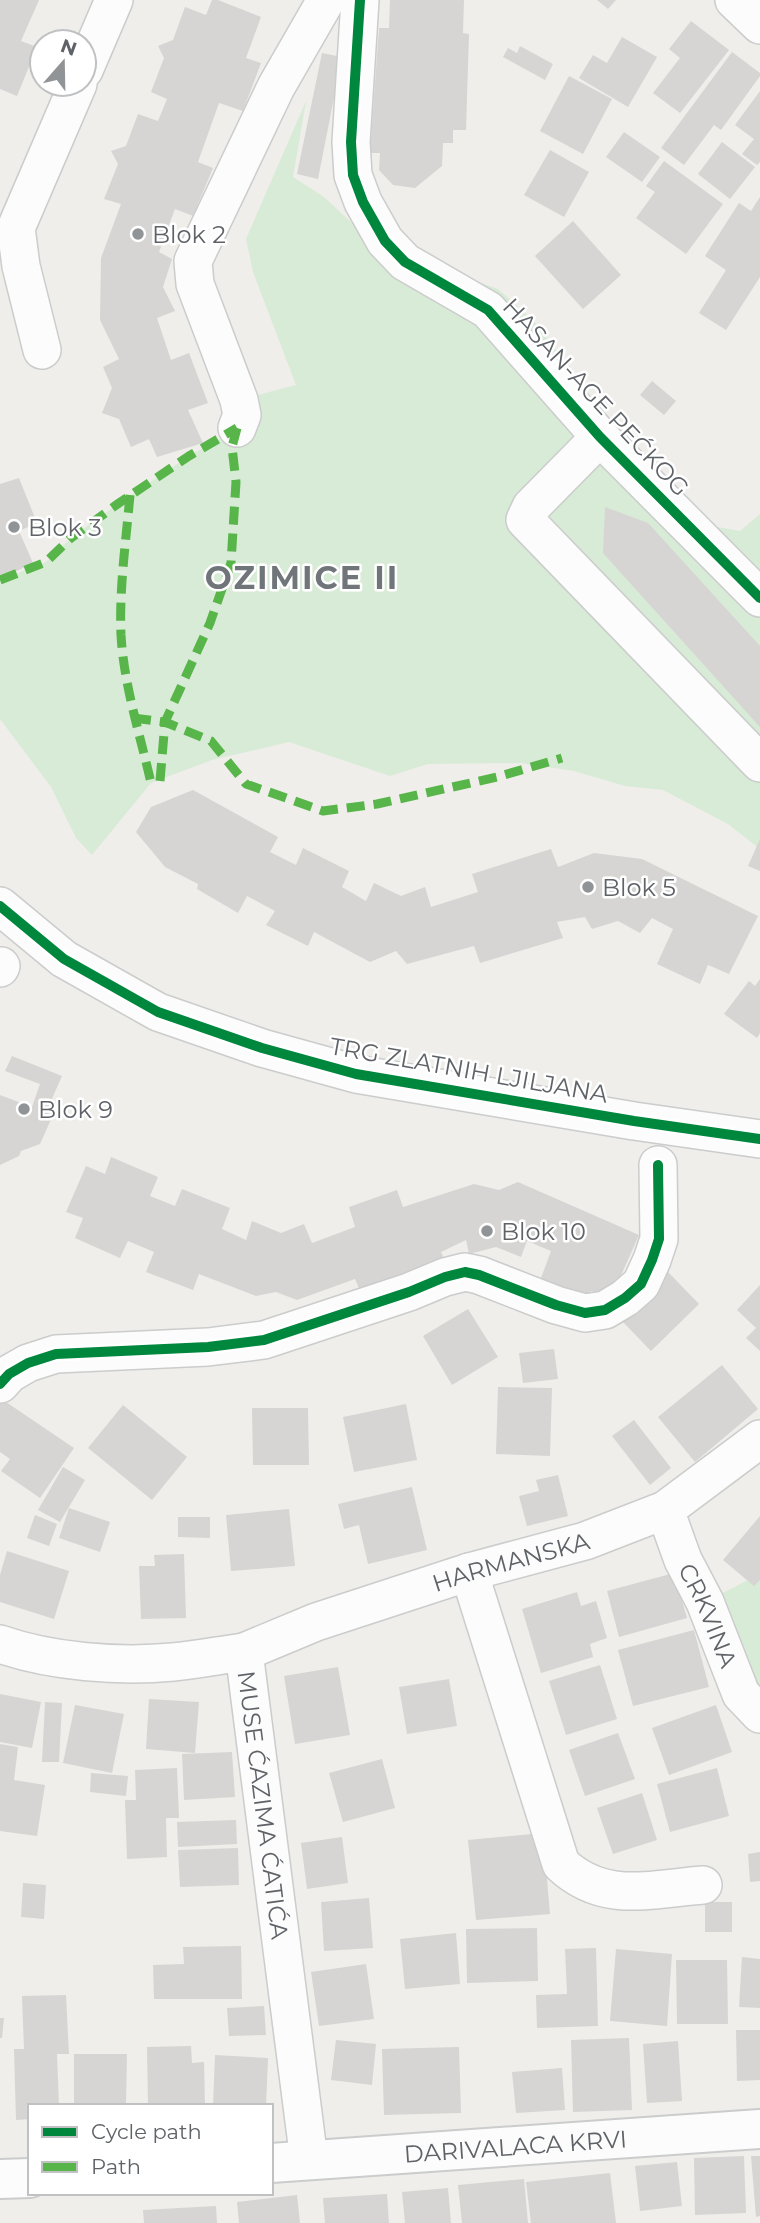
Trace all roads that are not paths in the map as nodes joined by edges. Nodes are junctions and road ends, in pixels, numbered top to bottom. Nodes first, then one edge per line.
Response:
1 (114, 0) edge
2 (326, 0) edge
3 (360, 0) edge
4 (734, 0) edge
5 (760, 25) edge
6 (98, 37) edge
7 (72, 98) edge
8 (11, 266) edge
9 (42, 350) dead end
10 (237, 429) dead end
11 (600, 437) junction
12 (760, 598) edge
13 (760, 763) edge
14 (0, 906) edge
15 (760, 1139) edge
16 (658, 1165) dead end
17 (0, 1384) edge
18 (760, 1439) edge
19 (665, 1510) junction
20 (470, 1572) junction
21 (0, 1644) edge
22 (244, 1652) junction
23 (760, 1714) edge
24 (703, 1885) dead end
25 (760, 2129) edge
26 (309, 2160) junction
27 (273, 2163) edge
28 (28, 2178) edge
29 (0, 2179) edge

1 - 6 street
2 - 10 street
3 - 11 street, HASAN-AGE PEĆKOG
4 - 5 street
7 - 8 street
8 - 9 street
11 - 12 street, HASAN-AGE PEĆKOG
11 - 13 street, HASAN-AGE PEĆKOG
14 - 15 street, TRG ZLATNIH LJILJANA
16 - 17 street
18 - 19 street, HARMANSKA
19 - 20 street, HARMANSKA
19 - 23 street, CRKVINA
20 - 22 street, HARMANSKA
20 - 24 street
21 - 22 street, MUSE ĆAZIMA ĆATIĆA
22 - 26 street, MUSE ĆAZIMA ĆATIĆA
25 - 26 street, DARIVALACA KRVI
26 - 27 street, DARIVALACA KRVI
28 - 29 street

